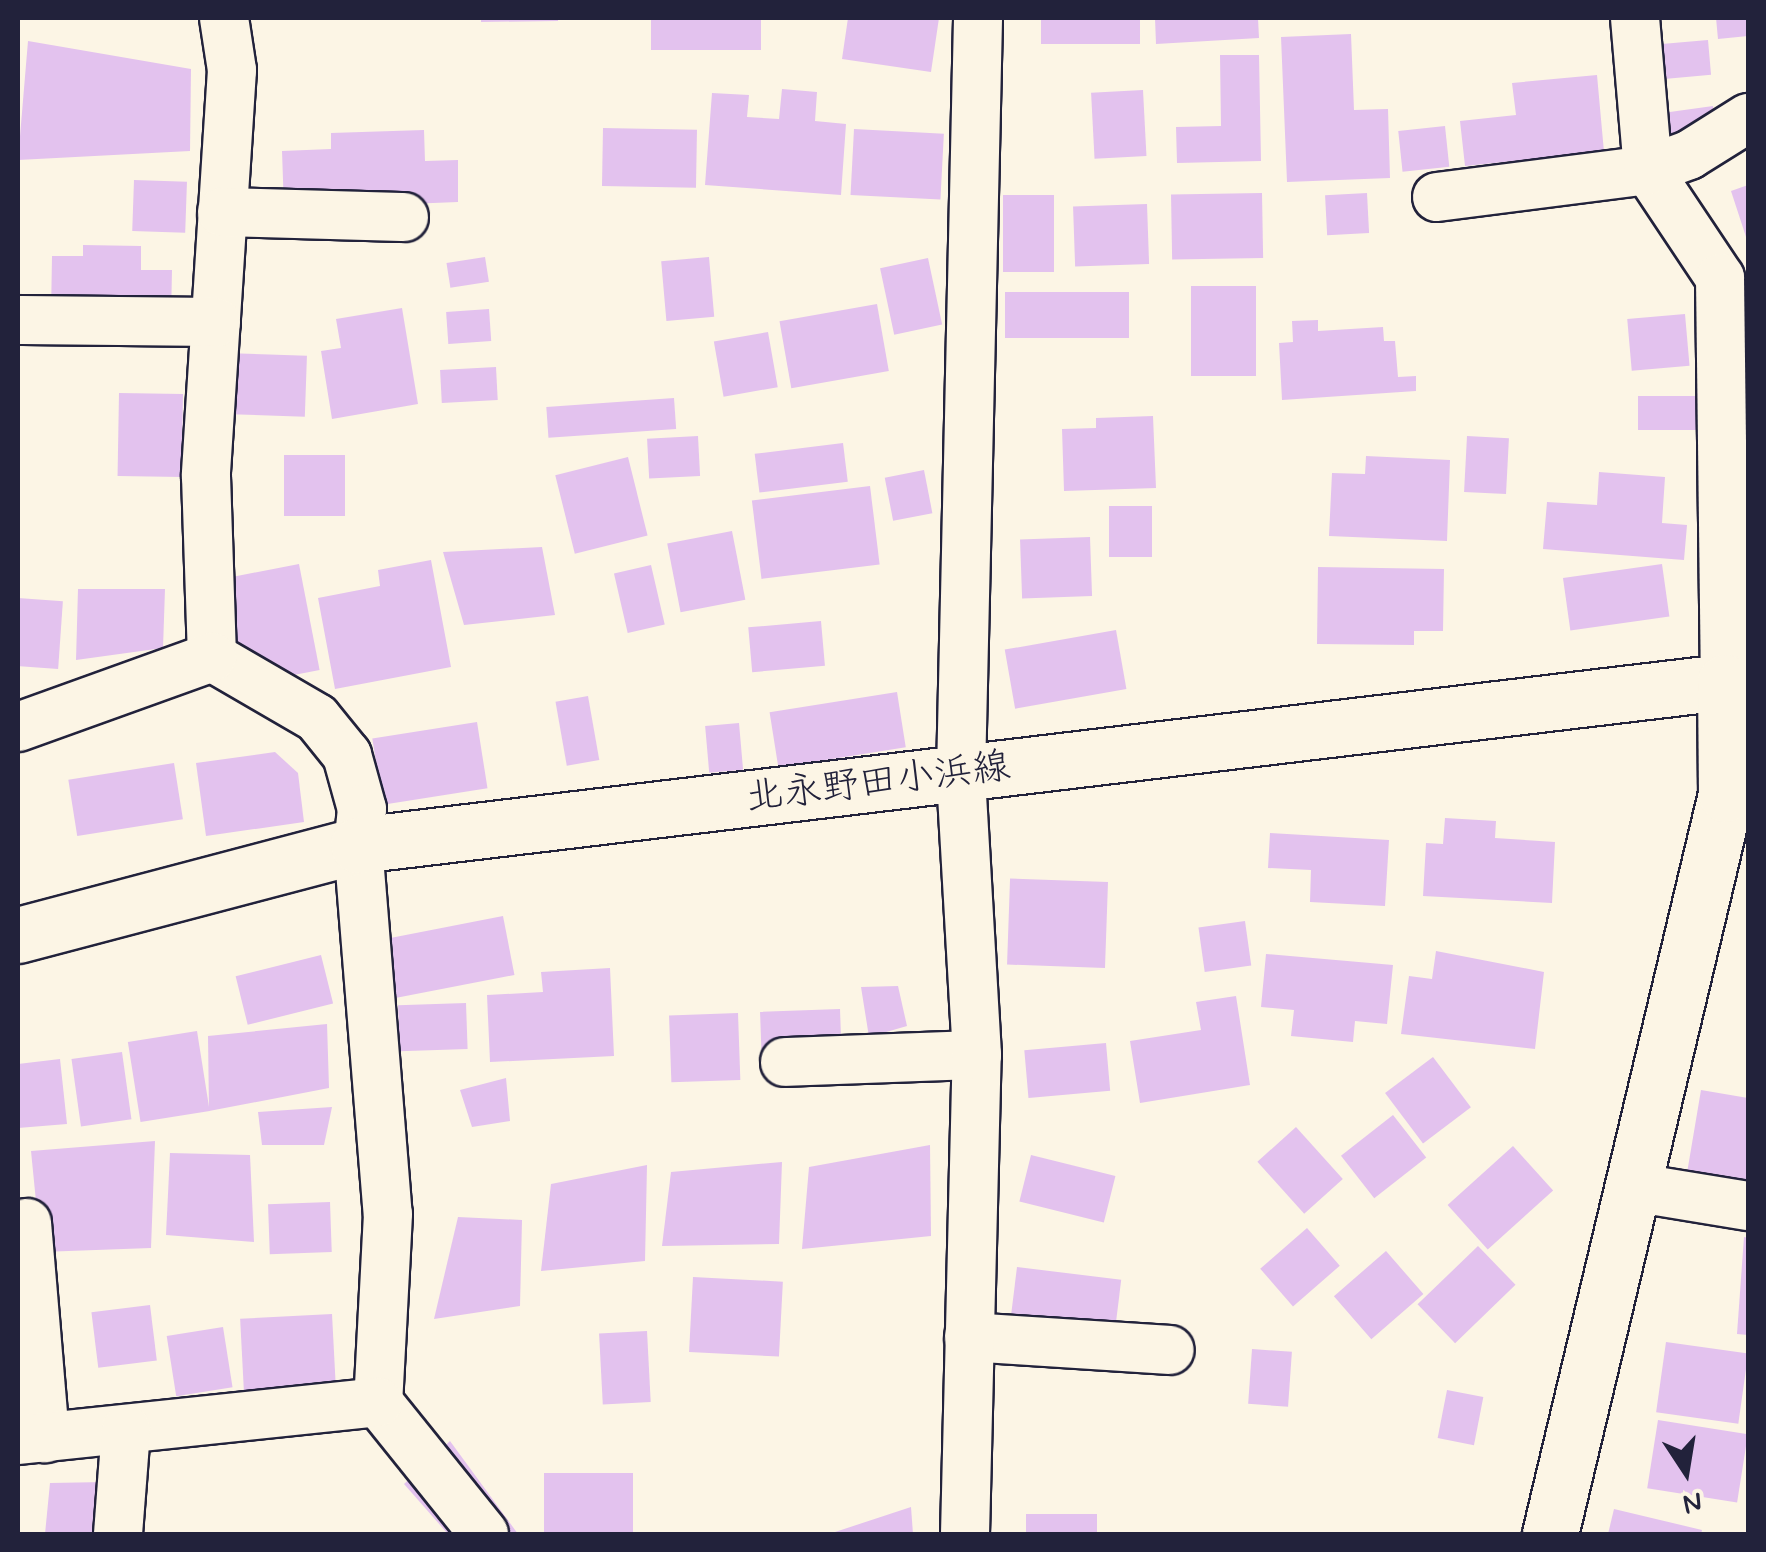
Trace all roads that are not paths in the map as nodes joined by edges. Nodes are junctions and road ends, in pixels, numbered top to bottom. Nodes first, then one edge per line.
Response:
1 (224, 18) edge
2 (978, 18) edge
3 (1635, 18) edge
4 (1748, 118) edge
5 (1648, 170) junction
6 (1437, 197) dead end
7 (222, 212) junction
8 (404, 218) dead end
9 (18, 320) edge
10 (216, 322) junction
11 (212, 657) junction
12 (1737, 681) edge
13 (18, 728) edge
14 (962, 774) junction
15 (358, 845) junction
16 (18, 935) edge
17 (977, 1055) junction
18 (784, 1062) dead end
19 (1632, 1187) junction
20 (1748, 1206) edge
21 (26, 1223) dead end
22 (969, 1337) junction
23 (1170, 1350) dead end
24 (378, 1402) junction
25 (126, 1429) junction
26 (31, 1439) edge
27 (118, 1534) edge
28 (484, 1534) edge
29 (965, 1534) edge
30 (1550, 1534) edge

1 - 7 street
2 - 14 street
3 - 5 street
4 - 5 street
5 - 6 street
5 - 12 street
7 - 8 street
7 - 10 street
9 - 10 street
10 - 11 street
11 - 13 street
11 - 15 street
12 - 14 main road, 北永野田小浜線
12 - 19 main road
14 - 15 main road, 北永野田小浜線
14 - 17 street
15 - 16 main road, 北永野田小浜線
15 - 24 street
17 - 18 street
17 - 22 street
19 - 20 street
19 - 30 main road
21 - 26 street
22 - 23 street
22 - 29 street
24 - 25 street
24 - 28 street
25 - 26 street
25 - 27 street

